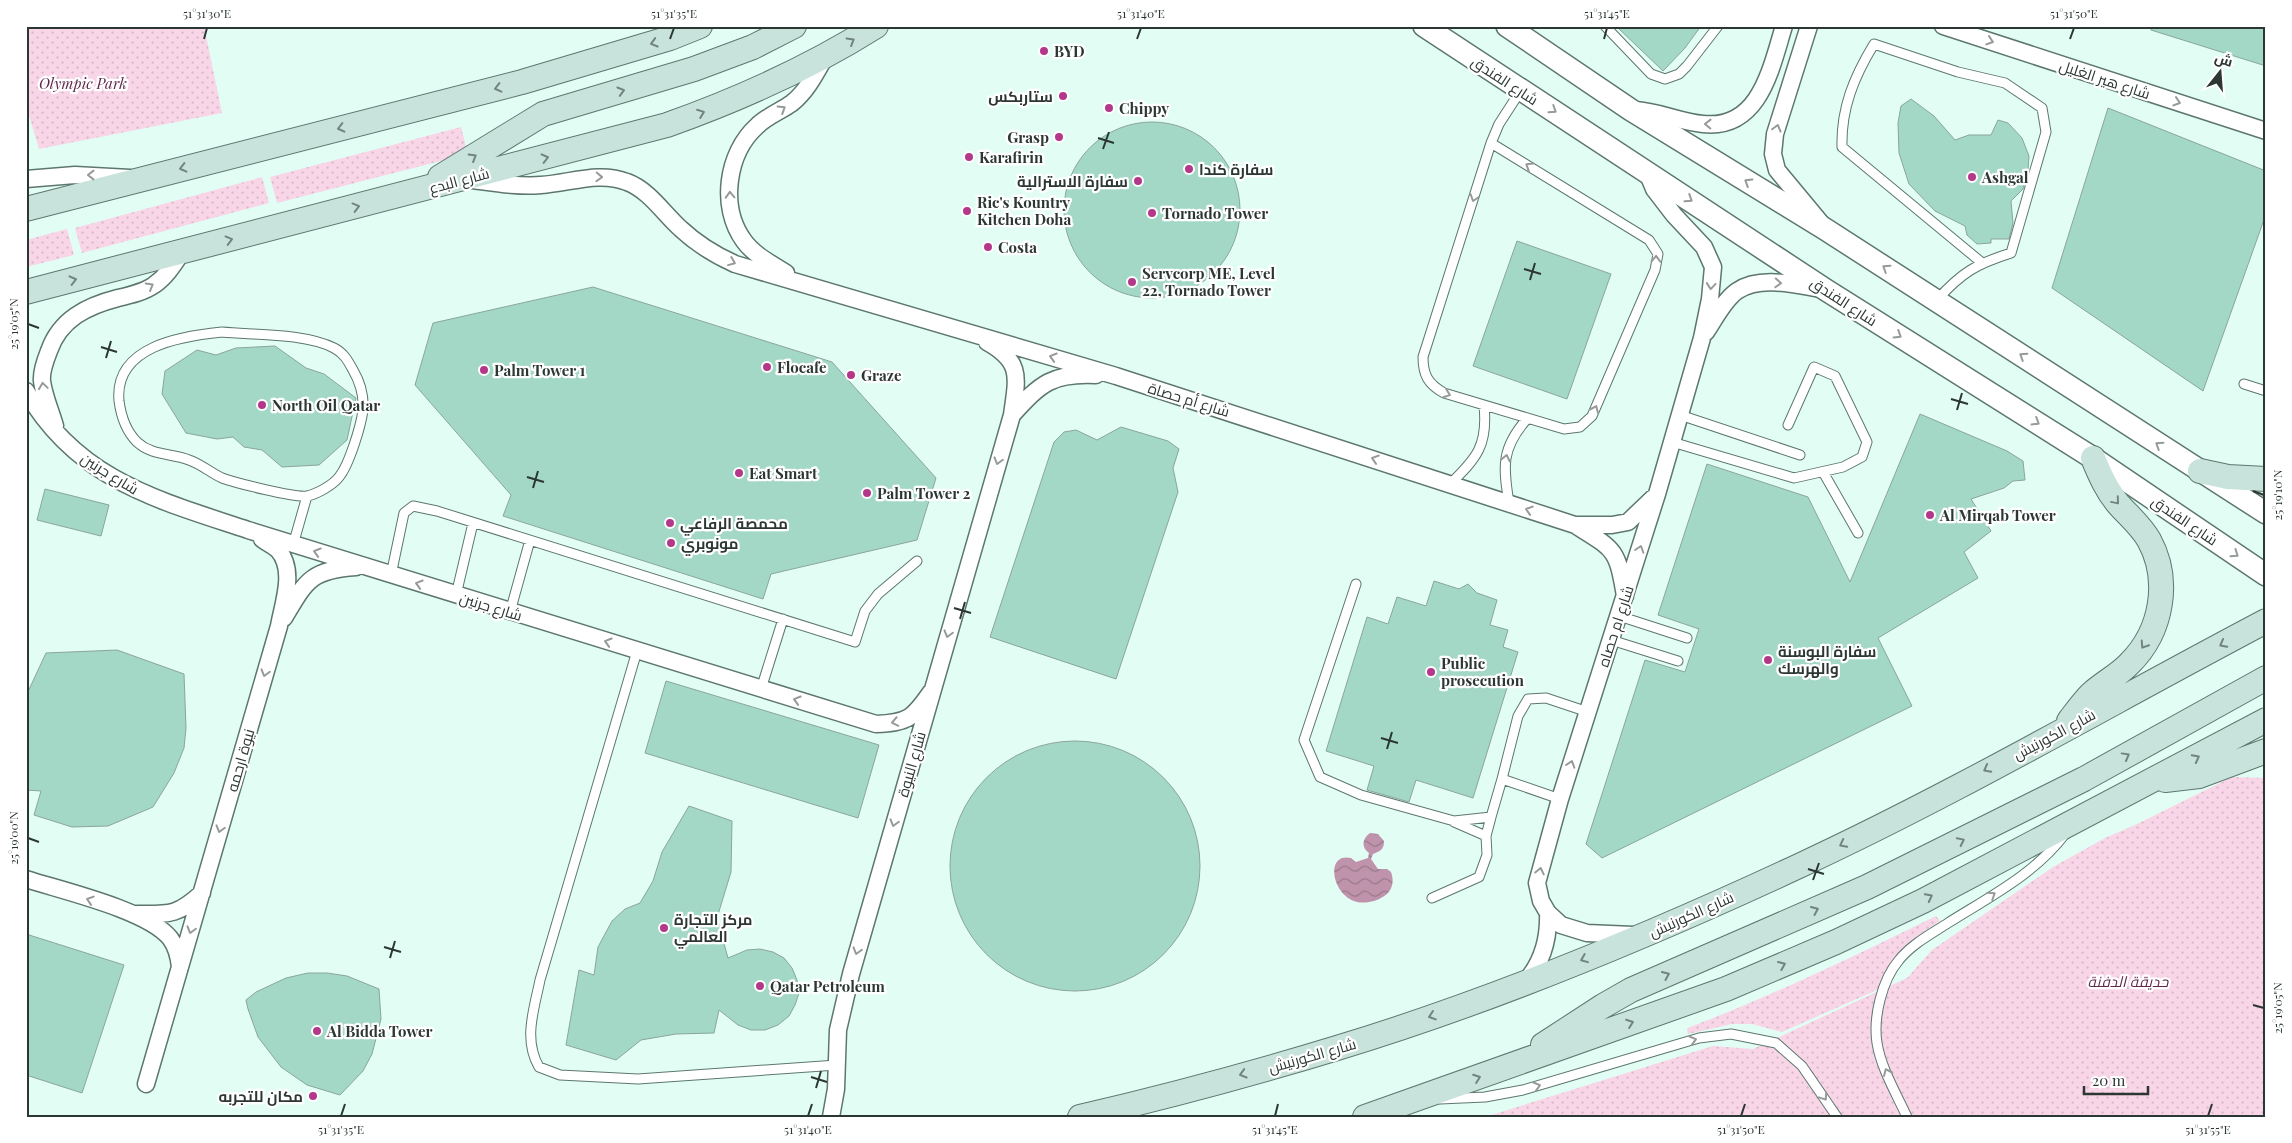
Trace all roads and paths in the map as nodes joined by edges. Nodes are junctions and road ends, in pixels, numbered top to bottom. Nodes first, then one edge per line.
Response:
1 (700, 26) edge
2 (794, 26) edge
3 (876, 26) edge
4 (1424, 26) edge
5 (1507, 26) edge
6 (1605, 26) edge
7 (1718, 26) edge
8 (1784, 26) edge
9 (1809, 26) edge
10 (1943, 26) edge
11 (826, 56) junction
12 (1521, 90) junction
13 (1631, 110) junction
14 (2266, 131) edge
15 (1491, 143) junction
16 (1647, 172) junction
17 (26, 179) edge
18 (139, 179) junction
19 (464, 179) junction
20 (417, 191) junction
21 (26, 209) edge
22 (1825, 229) junction
23 (182, 252) junction
24 (1981, 262) junction
25 (800, 283) junction
26 (1826, 290) junction
27 (26, 292) edge
28 (1936, 300) junction
29 (960, 328) junction
30 (1702, 338) junction
31 (1116, 376) junction
32 (2244, 384) dead end
33 (26, 391) edge
34 (2266, 391) edge
35 (1484, 406) junction
36 (1012, 414) junction
37 (1680, 415) junction
38 (1527, 419) junction
39 (1788, 425) dead end
40 (56, 433) junction
41 (1672, 442) junction
42 (1800, 455) dead end
43 (2093, 458) junction
44 (2200, 471) junction
45 (1823, 472) junction
46 (2266, 479) edge
47 (1450, 484) junction
48 (1657, 494) junction
49 (307, 496) junction
50 (1509, 503) junction
51 (2266, 513) edge
52 (473, 523) junction
53 (1575, 525) junction
54 (248, 530) junction
55 (1858, 533) dead end
56 (530, 540) junction
57 (293, 544) junction
58 (917, 561) dead end
59 (363, 566) junction
60 (391, 575) junction
61 (2266, 575) edge
62 (1356, 584) dead end
63 (456, 595) junction
64 (1625, 596) junction
65 (510, 612) junction
66 (1619, 616) junction
67 (783, 619) junction
68 (2266, 621) edge
69 (279, 626) junction
70 (1686, 638) dead end
71 (1611, 640) junction
72 (637, 651) junction
73 (1678, 661) dead end
74 (2266, 678) edge
75 (761, 689) junction
76 (931, 692) junction
77 (1588, 712) junction
78 (2266, 720) edge
79 (2061, 730) junction
80 (2266, 752) edge
81 (1502, 779) junction
82 (2153, 781) junction
83 (1560, 799) junction
84 (1491, 817) junction
85 (1454, 821) junction
86 (2070, 824) junction
87 (1486, 836) junction
88 (26, 879) edge
89 (202, 893) junction
90 (1432, 898) dead end
91 (1548, 913) junction
92 (137, 914) junction
93 (1646, 934) junction
94 (180, 967) junction
95 (1526, 982) junction
96 (1519, 1063) junction
97 (837, 1065) junction
98 (146, 1084) dead end
99 (1419, 1099) junction
100 (831, 1117) edge
101 (1080, 1117) edge
102 (1365, 1117) edge
103 (1837, 1117) edge
104 (1907, 1117) edge

1 -> 18 main road
20 -> 2 main road
11 -> 3 main road, شارع البدع
4 - 12 street, شارع الفندق
5 - 13 street
6 - 7 lane
8 -> 13 street
22 -> 9 street
10 -> 14 street, شارع هير الغليل
19 -> 11 main road, شارع البدع
25 -> 11 street, شارع أم حصاة
12 - 15 lane
12 -> 16 street, شارع الفندق
22 -> 13 street
15 -> 35 lane
38 -> 15 lane
16 -> 26 street, شارع الفندق
16 -> 30 street, شارع ام حصاه
18 -> 17 street
18 - 21 main road
19 - 20 main road, شارع البدع
19 -> 25 street, شارع أم حصاة
23 -> 20 main road, شارع البدع
28 -> 22 street
27 -> 23 main road, شارع البدع
40 -> 23 street, شارع جرنين
24 - 24 lane
24 - 28 lane
25 - 29 street, شارع أم حصاة
30 -> 26 street, شارع ام حصاه
26 -> 43 street, شارع الفندق
44 -> 28 street
31 -> 29 street, شارع أم حصاة
29 - 36 street, شارع النيوة
30 - 37 street, شارع ام حصاه
31 - 36 street, شارع النيوة
47 -> 31 street, شارع أم حصاة
32 - 34 lane
33 - 40 street, شارع جرنين
35 - 38 lane
35 - 47 lane
36 -> 76 street, شارع النيوة
37 - 41 street, شارع ام حصاه
37 - 42 lane
50 -> 38 lane
39 - 45 lane
40 - 54 street, شارع جرنين
41 - 45 lane
41 - 48 street, شارع ام حصاه
43 -> 61 street, شارع الفندق
43 -> 79 main road
44 - 46 main road
44 - 51 street
45 - 55 lane
47 - 50 street, شارع أم حصاة
48 - 53 street, شارع أم حصاة
64 -> 48 street, شارع ام حصاه
49 - 49 lane
49 - 57 lane
53 -> 50 street, شارع أم حصاة
52 - 56 lane
52 - 60 lane
52 - 63 lane
53 - 64 street, شارع أم حصاة
54 - 57 street, شارع جرنين
54 - 69 street, نيوة ارحمه
56 - 65 lane
56 - 67 lane
59 -> 57 street, شارع جرنين
58 - 67 lane
59 - 60 street, شارع جرنين
59 - 69 street, نيوة ارحمه
63 -> 60 street, شارع جرنين
62 - 85 lane
63 - 65 street, شارع جرنين
64 - 66 street, شارع ام حصاه
72 -> 65 street, شارع جرنين
66 - 70 lane
66 - 71 street, شارع ام حصاه
67 - 75 lane
68 -> 79 main road, شارع الكورنيش
69 -> 89 street, نيوة ارحمه
71 - 73 lane
71 - 77 street, شارع ام حصاه
72 - 75 street, شارع جرنين
72 - 97 lane
96 -> 74 main road
76 -> 75 street, شارع جرنين
76 -> 97 street, شارع النيوة
77 - 81 lane
83 -> 77 street, شارع ام حصاه
82 -> 78 main road
79 -> 93 main road, شارع الكورنيش
80 - 82 main road
81 - 83 lane
81 - 84 lane
82 - 86 main road
91 -> 83 street, شارع ام حصاه
84 - 85 lane
84 - 87 lane
85 - 87 lane
96 -> 86 main road
104 -> 86 lane
87 - 90 lane
92 -> 88 street
89 - 92 street
89 -> 94 street, نيوة ارحمه
91 - 93 street
91 - 95 street, شارع ام حصاه
92 - 94 street
93 -> 95 main road, شارع الكورنيش
94 - 98 street, نيوة ارحمه
95 -> 101 main road, شارع الكورنيش
99 -> 96 main road
97 - 100 street, شارع النيوة
99 - 102 main road
99 -> 103 lane

